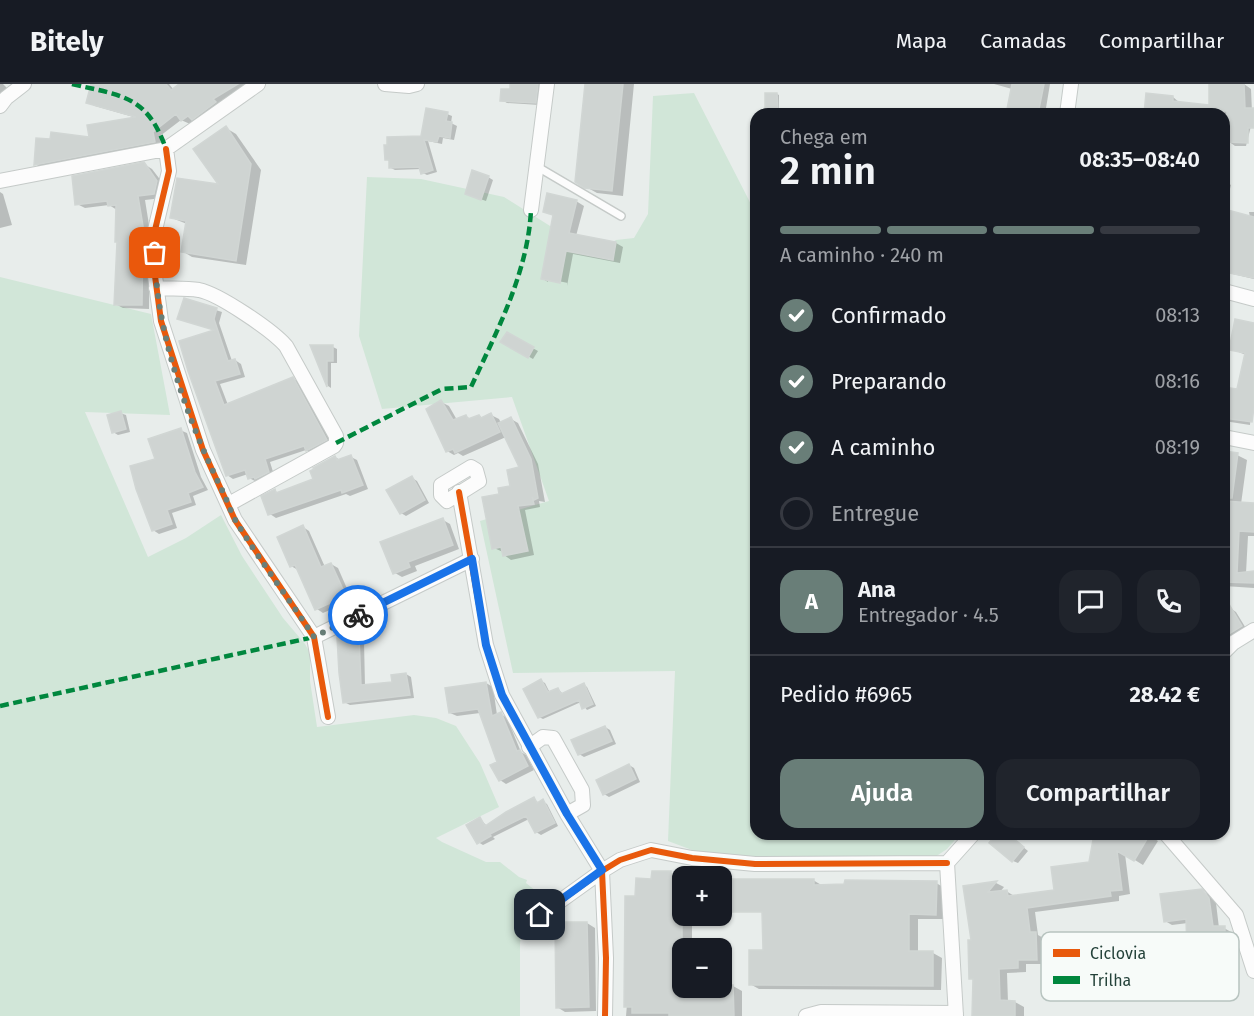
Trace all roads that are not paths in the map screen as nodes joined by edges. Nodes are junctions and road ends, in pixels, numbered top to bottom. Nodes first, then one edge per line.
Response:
1 (24, 84) edge
2 (258, 84) edge
3 (385, 84) edge
4 (417, 84) edge
5 (547, 84) edge
6 (1071, 84) edge
7 (0, 106) edge
8 (1067, 108) edge
9 (166, 149) junction
10 (537, 166) junction
11 (0, 181) edge
12 (531, 210) dead end
13 (621, 216) dead end
14 (156, 288) junction
15 (1230, 293) edge
16 (1254, 299) edge
17 (1230, 438) edge
18 (1254, 443) edge
19 (459, 492) dead end
20 (229, 504) junction
21 (472, 559) junction
22 (1251, 634) edge
23 (314, 637) junction
24 (1230, 647) edge
25 (328, 717) dead end
26 (530, 747) junction
27 (567, 814) junction
28 (968, 840) edge
29 (1171, 840) edge
30 (947, 863) junction
31 (602, 870) junction
32 (524, 927) dead end
33 (1254, 971) edge
34 (956, 1014) edge
35 (605, 1016) edge
36 (806, 1016) edge

1 - 7 street
2 - 9 street
3 - 4 street
5 - 10 street
6 - 8 street
9 - 11 street
9 - 14 street
10 - 12 street
10 - 13 lane
14 - 20 street
14 - 20 street
15 - 16 street
17 - 18 street
19 - 21 street
20 - 23 street
21 - 23 street
21 - 26 street
22 - 24 street
23 - 25 street
26 - 27 street
26 - 27 street
27 - 31 street
28 - 30 street
29 - 33 street
30 - 31 street
30 - 34 street
31 - 32 street
31 - 35 street
34 - 36 street

